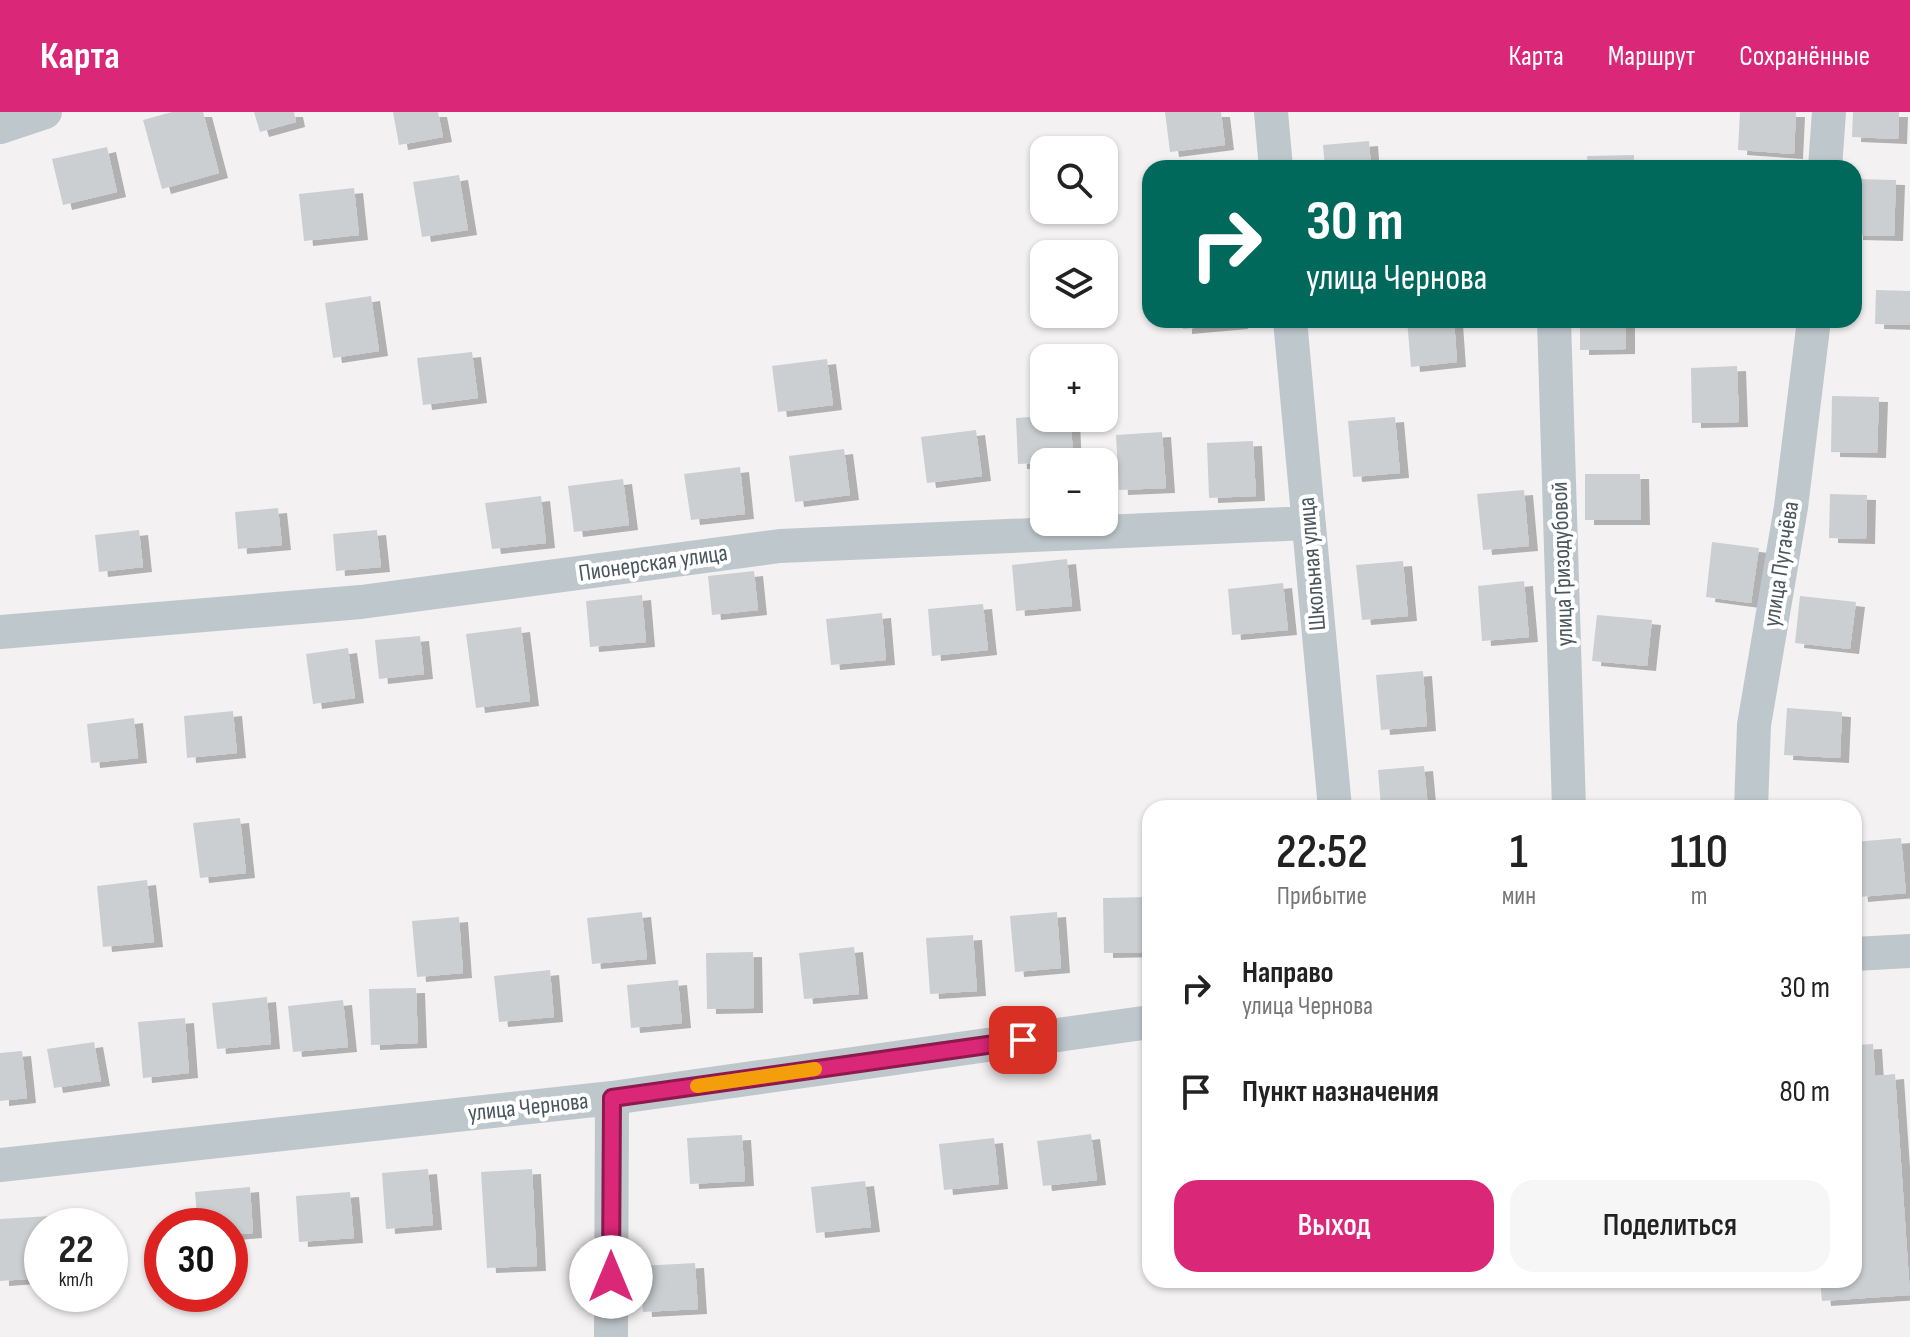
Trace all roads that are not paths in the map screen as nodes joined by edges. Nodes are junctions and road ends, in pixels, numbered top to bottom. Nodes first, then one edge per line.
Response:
1 (45, 112) edge
2 (1271, 112) edge
3 (1829, 112) edge
4 (0, 127) edge
5 (1275, 160) edge
6 (1826, 160) edge
7 (1291, 328) edge
8 (1554, 328) edge
9 (1813, 328) edge
10 (1308, 523) junction
11 (0, 632) edge
12 (1334, 800) edge
13 (1569, 800) edge
14 (1751, 800) edge
15 (1910, 951) edge
16 (1862, 954) edge
17 (1142, 1023) edge
18 (612, 1098) junction
19 (0, 1165) edge
20 (611, 1337) edge

1 - 4 street
2 - 5 street
3 - 6 street
7 - 10 street, Школьная улица
8 - 13 street, улица Гризодубовой
9 - 14 street, улица Пугачёва
10 - 11 street, Пионерская улица
10 - 12 street, Школьная улица
15 - 16 street
17 - 18 street, улица Чернова
18 - 19 street, улица Чернова
18 - 20 street

